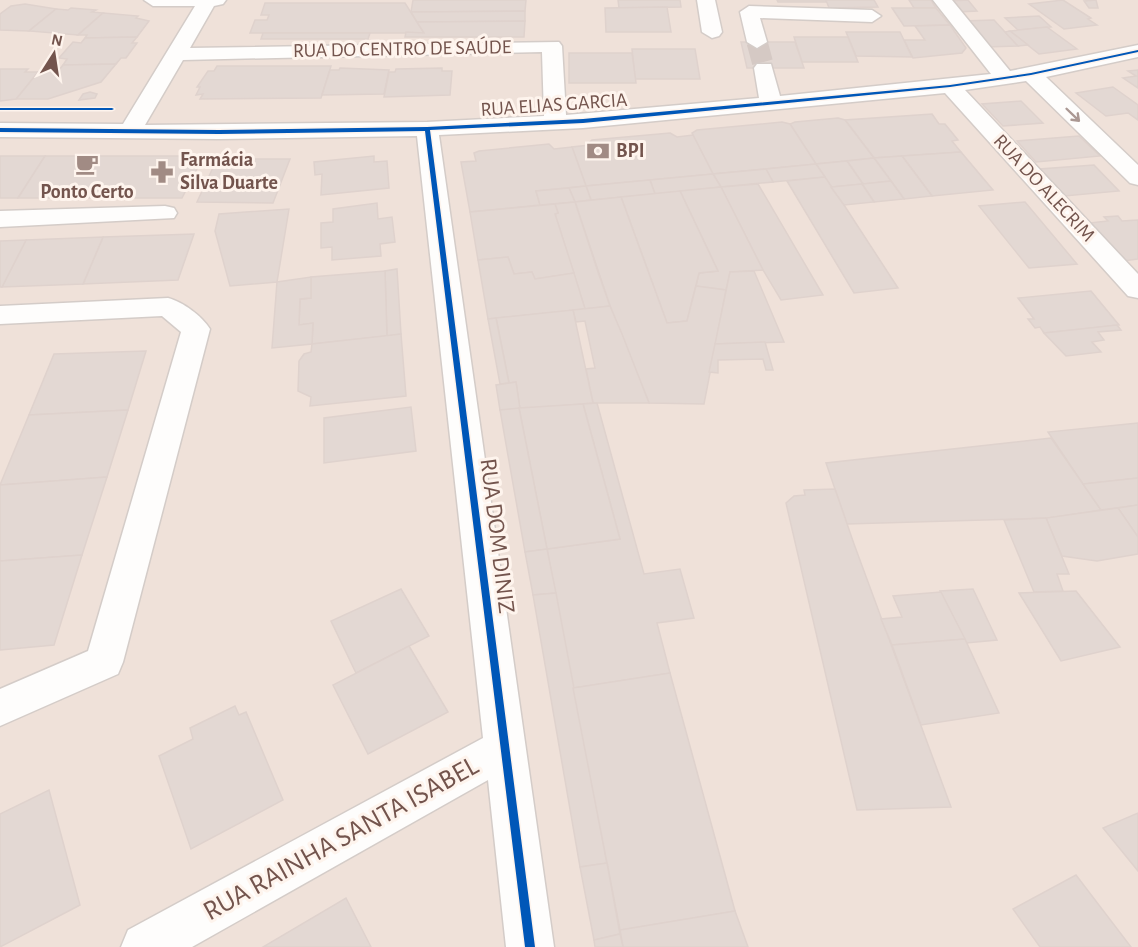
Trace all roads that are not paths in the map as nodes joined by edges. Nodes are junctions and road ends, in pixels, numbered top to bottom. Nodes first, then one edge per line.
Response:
1 (153, 0) edge
2 (211, 0) edge
3 (706, 0) edge
4 (942, 0) edge
5 (872, 16) dead end
6 (712, 32) dead end
7 (1138, 34) edge
8 (757, 42) tunnel mouth
9 (1138, 51) edge
10 (176, 54) junction
11 (1107, 58) junction
12 (764, 68) tunnel mouth
13 (1031, 74) junction
14 (1005, 78) junction
15 (950, 86) junction
16 (771, 103) junction
17 (555, 122) junction
18 (427, 129) junction
19 (0, 130) edge
20 (131, 130) junction
21 (1138, 178) edge
22 (165, 213) dead end
23 (0, 219) edge
24 (1138, 290) edge
25 (0, 315) edge
26 (0, 708) edge
27 (505, 748) junction
28 (145, 947) edge
29 (530, 947) edge

1 - 2 street
2 - 10 street
3 - 6 street
4 - 14 street
5 - 8 street
7 - 11 street, RUA ELIAS GARCIA
9 - 11 street
10 - 17 street, RUA DO CENTRO DE SAÚDE
10 - 20 street
11 - 13 street, RUA ELIAS GARCIA
12 - 16 street
13 - 14 street, RUA ELIAS GARCIA
13 -> 21 street
14 - 15 street, RUA ELIAS GARCIA
15 - 16 street, RUA ELIAS GARCIA
15 - 24 street, RUA DO ALECRIM
16 - 17 street, RUA ELIAS GARCIA
17 - 18 street, RUA ELIAS GARCIA
18 - 20 street, RUA ELIAS GARCIA
18 - 27 street, RUA DOM DINIZ
19 - 20 street, RUA ELIAS GARCIA
22 - 23 street
25 - 26 street
27 - 28 street, RUA RAINHA SANTA ISABEL
27 - 29 street, RUA DOM DINIZ

